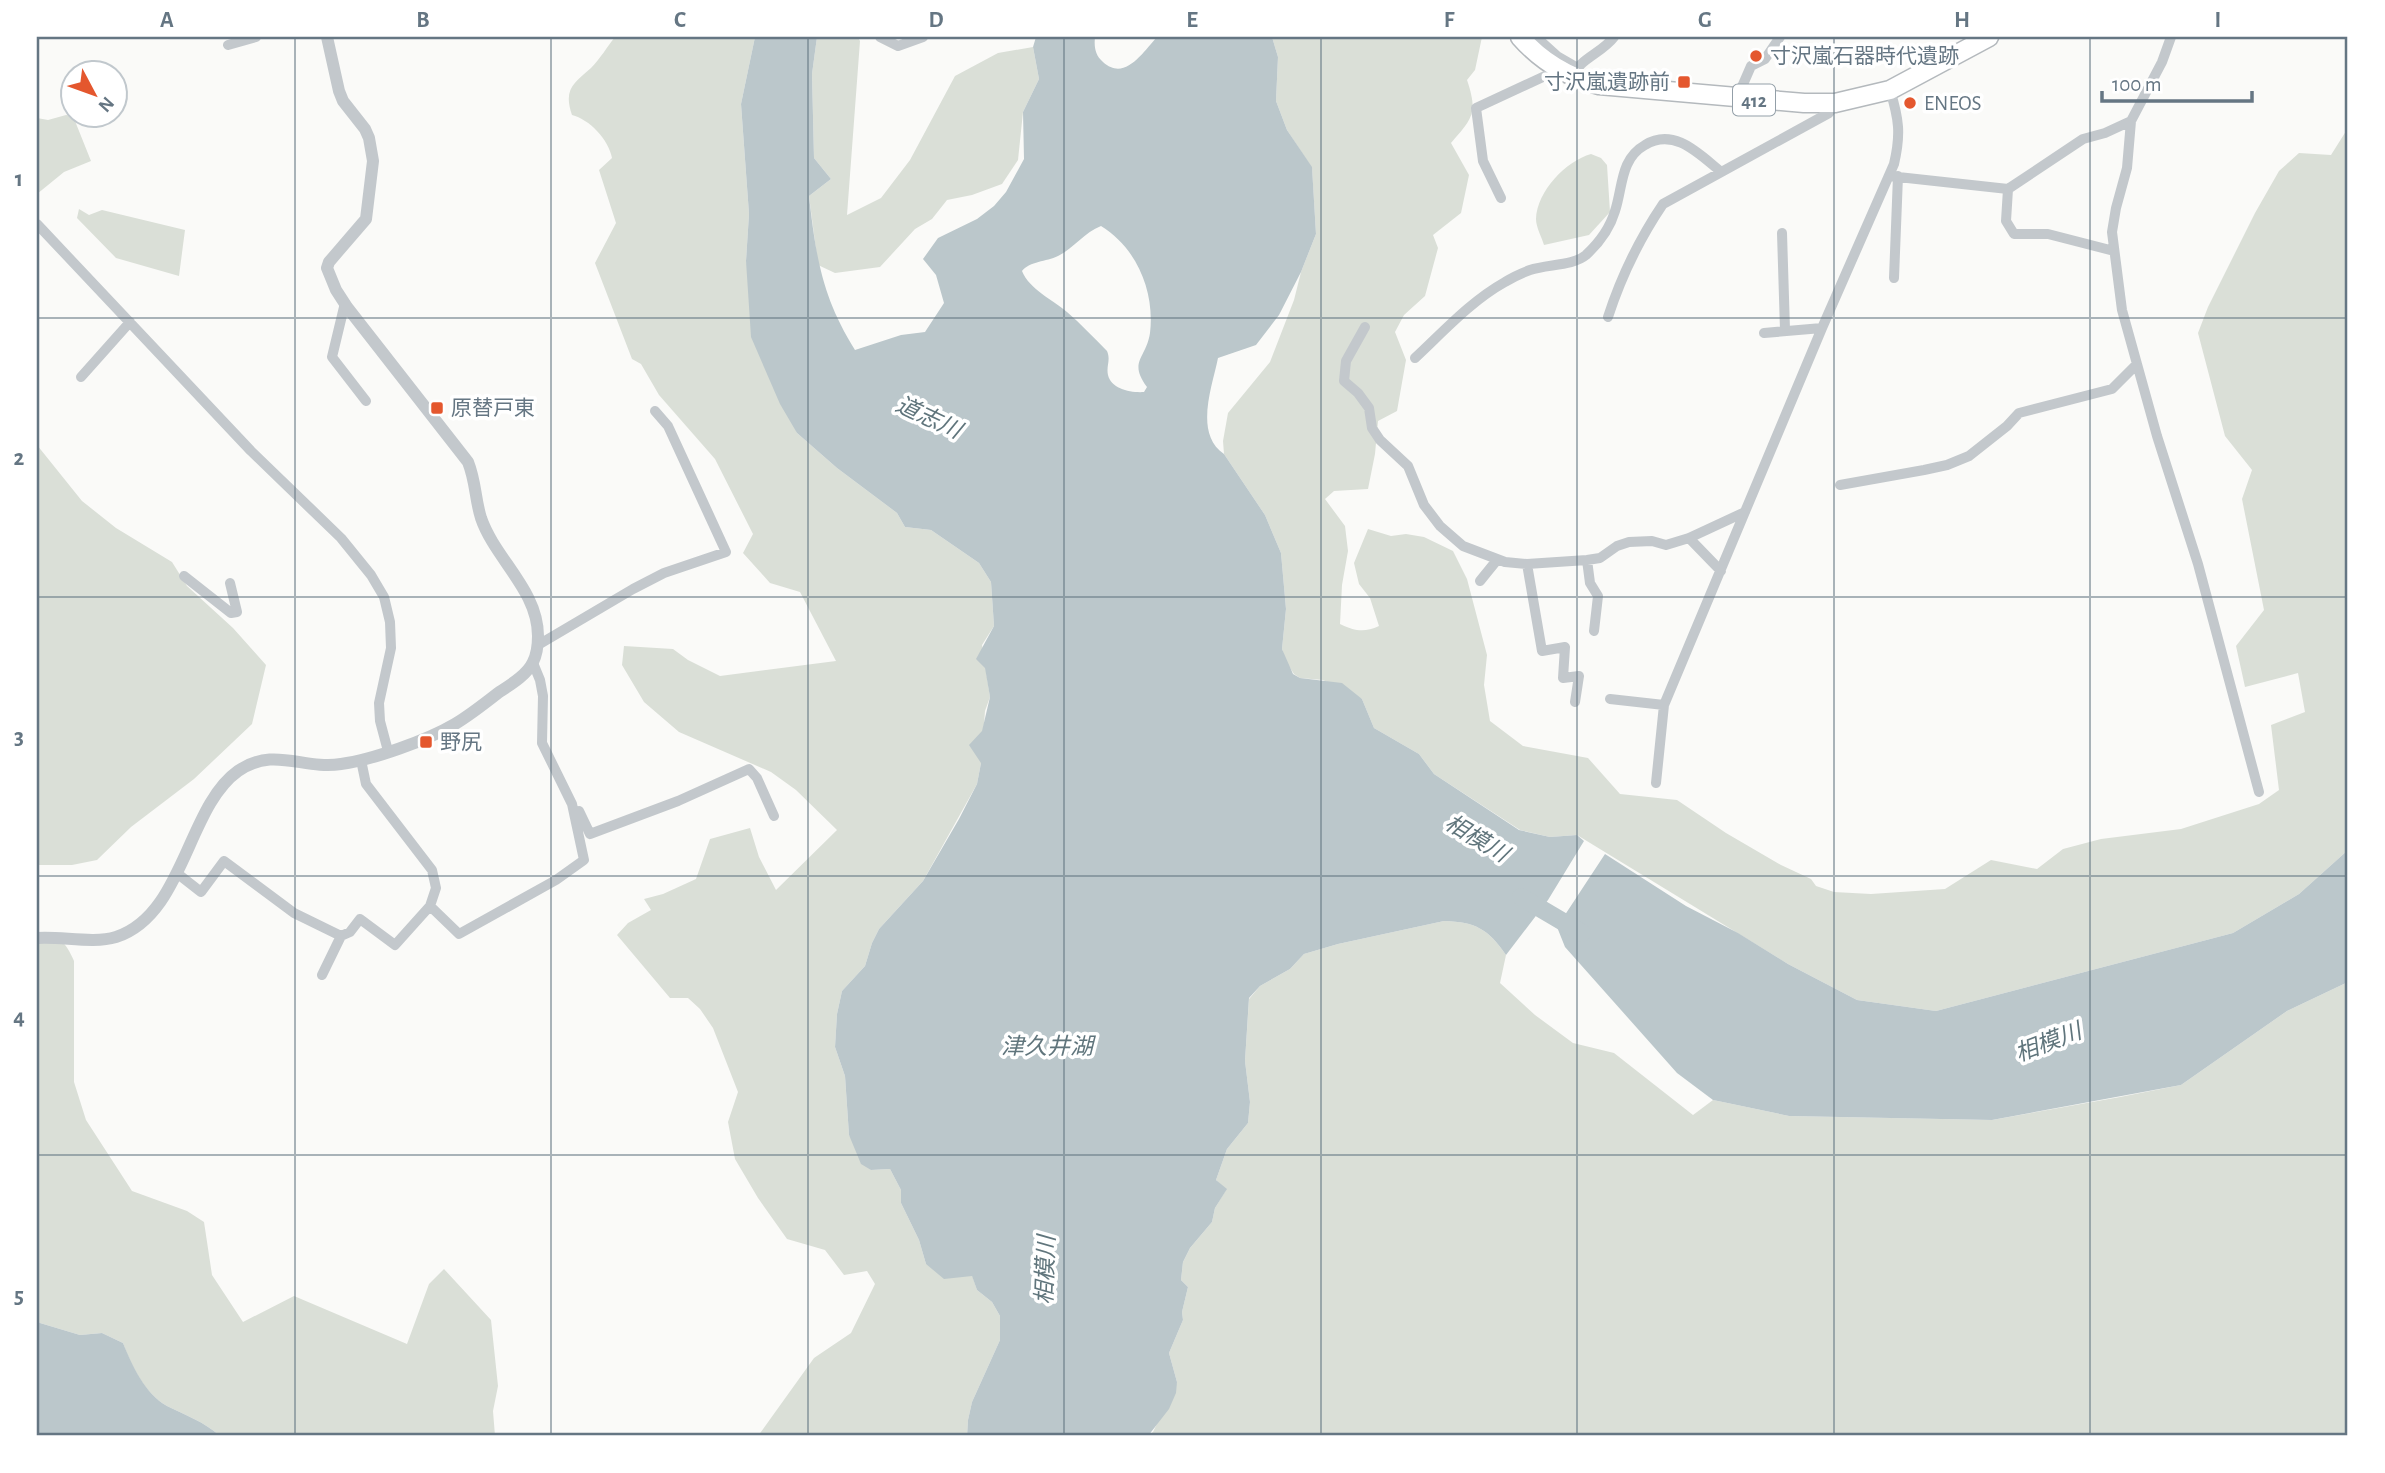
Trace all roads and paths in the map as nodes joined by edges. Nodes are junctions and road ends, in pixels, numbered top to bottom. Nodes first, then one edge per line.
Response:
1 (256, 37) edge
2 (327, 37) edge
3 (880, 37) edge
4 (923, 37) edge
5 (1520, 37) edge
6 (1536, 37) edge
7 (1615, 37) edge
8 (1780, 37) edge
9 (1989, 37) edge
10 (2171, 37) edge
11 (228, 45) dead end
12 (1569, 71) junction
13 (1890, 90) junction
14 (1739, 99) junction
15 (1835, 103) junction
16 (2131, 121) junction
17 (1720, 171) junction
18 (1894, 176) junction
19 (2008, 189) junction
20 (1501, 198) dead end
21 (37, 224) edge
22 (1782, 233) dead end
23 (2114, 251) junction
24 (1894, 278) dead end
25 (345, 303) junction
26 (1608, 317) dead end
27 (130, 323) junction
28 (1365, 327) dead end
29 (1822, 328) junction
30 (1785, 330) junction
31 (1764, 333) dead end
32 (1415, 358) dead end
33 (2137, 364) junction
34 (81, 377) dead end
35 (366, 401) dead end
36 (654, 411) dead end
37 (1840, 485) dead end
38 (1745, 512) junction
39 (1689, 538) junction
40 (1497, 559) junction
41 (1587, 560) junction
42 (1527, 564) junction
43 (1721, 571) junction
44 (184, 576) dead end
45 (1480, 581) dead end
46 (230, 583) dead end
47 (1594, 631) dead end
48 (538, 645) junction
49 (533, 663) junction
50 (1610, 699) dead end
51 (1575, 702) dead end
52 (1664, 705) junction
53 (388, 751) junction
54 (361, 760) junction
55 (1656, 783) dead end
56 (2259, 792) dead end
57 (572, 804) junction
58 (774, 816) dead end
59 (178, 874) junction
60 (430, 906) junction
61 (341, 936) junction
62 (37, 938) edge
63 (323, 975) dead end

1 - 11 street
2 - 25 street
3 - 4 street
5 - 12 highway, 412
6 - 12 street
7 - 12 street
8 - 14 street
9 - 13 highway, 412
10 - 16 street
12 - 14 highway, 412
12 - 20 street
13 - 15 highway, 412
13 - 18 street
14 - 15 highway, 412
15 - 17 street
16 - 19 street
16 - 23 street
17 - 26 street
17 - 32 street
18 - 19 street
18 - 24 street
18 - 29 street
19 - 23 street
21 - 27 street
22 - 30 street
23 - 33 street
25 - 35 street
25 - 48 street
27 - 34 street
27 - 53 street
28 - 40 street
29 - 30 street
29 - 38 street
30 - 31 street
33 - 37 street
33 - 56 street
36 - 48 street
38 - 39 street
38 - 43 street
39 - 41 street
39 - 43 street
40 - 42 street
40 - 45 street
41 - 42 street
41 - 47 street
42 - 51 street
43 - 52 street
44 - 46 street
48 - 49 street
49 - 53 street
49 - 57 street
50 - 52 street
52 - 55 street
53 - 54 street
54 - 59 street
54 - 60 street
57 - 58 street
57 - 60 street
59 - 61 street
59 - 62 street
60 - 61 street
61 - 63 street

